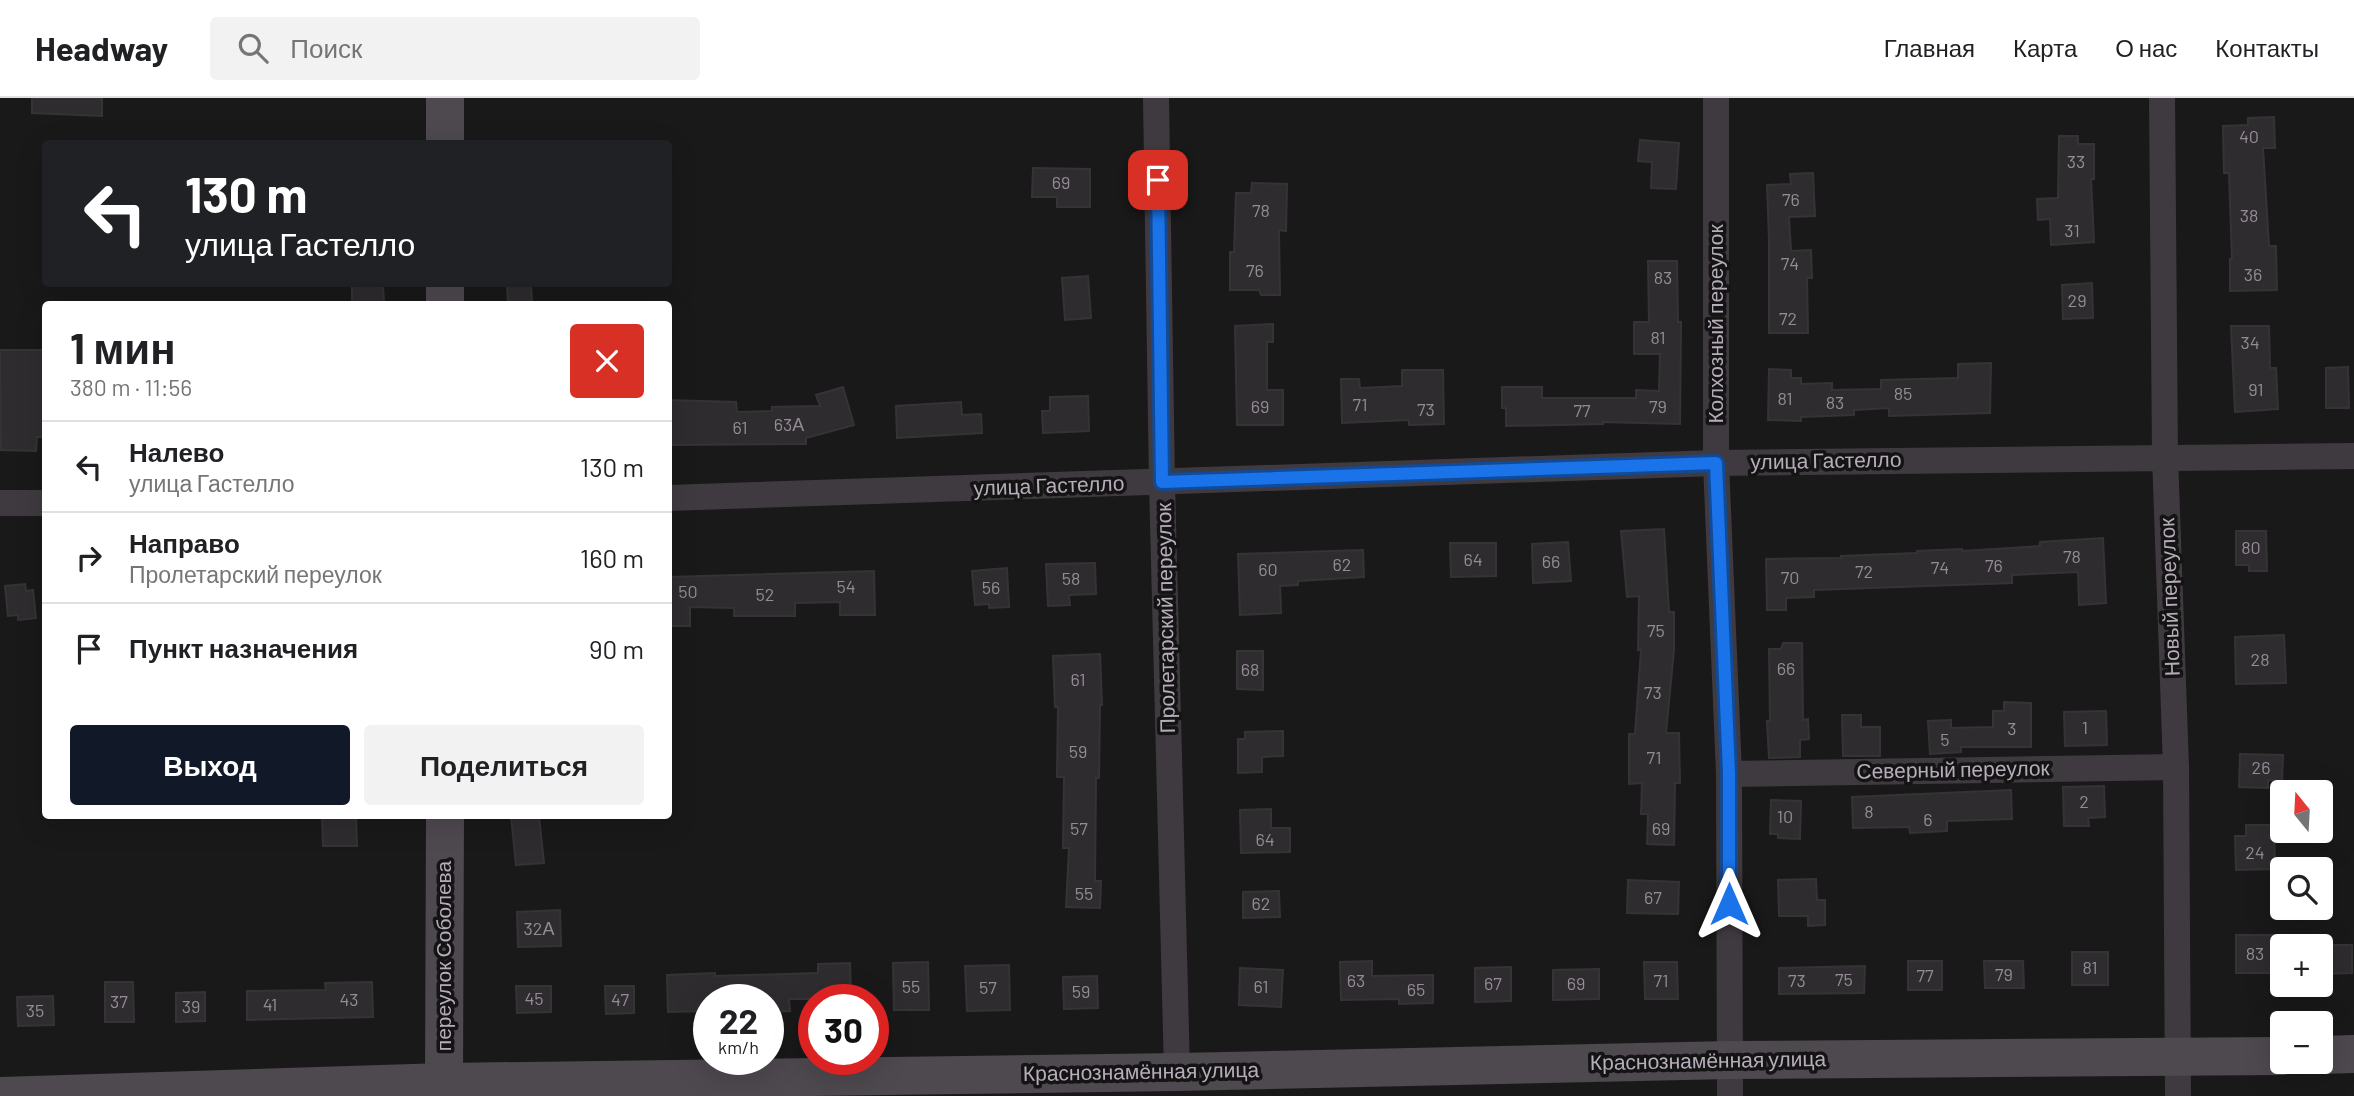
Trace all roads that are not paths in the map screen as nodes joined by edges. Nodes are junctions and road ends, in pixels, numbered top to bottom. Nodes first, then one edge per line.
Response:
1 (445, 98) edge
2 (1156, 98) edge
3 (1716, 98) edge
4 (2162, 98) edge
5 (445, 140) edge
6 (2165, 456) junction
7 (2354, 456) edge
8 (1716, 463) junction
9 (1162, 482) junction
10 (672, 498) edge
11 (0, 503) edge
12 (42, 503) edge
13 (2176, 766) junction
14 (1729, 774) junction
15 (444, 819) edge
16 (2333, 1055) edge
17 (2354, 1055) edge
18 (2270, 1056) edge
19 (2176, 1058) junction
20 (1730, 1078) edge
21 (1177, 1084) edge
22 (444, 1089) edge
23 (0, 1096) edge
24 (2178, 1096) edge

1 - 5 main road
2 - 9 street, Пролетарский переулок
3 - 8 street, Колхозный переулок
4 - 6 street, Новый переулок
6 - 7 street, улица Гастелло
6 - 8 street, улица Гастелло
6 - 13 street, Новый переулок
8 - 9 street, улица Гастелло
8 - 14 street, Колхозный переулок
9 - 10 street, улица Гастелло
9 - 21 street, Пролетарский переулок
11 - 12 street
13 - 14 street, Северный переулок
13 - 19 street, Новый переулок
14 - 20 street, Колхозный переулок
15 - 22 main road, переулок Соболева
16 - 17 main road
18 - 19 main road, Краснознамённая улица
19 - 20 main road, Краснознамённая улица
19 - 24 street, Новый переулок
20 - 21 main road, Краснознамённая улица
21 - 22 main road, Краснознамённая улица
22 - 23 main road, Краснознамённая улица

